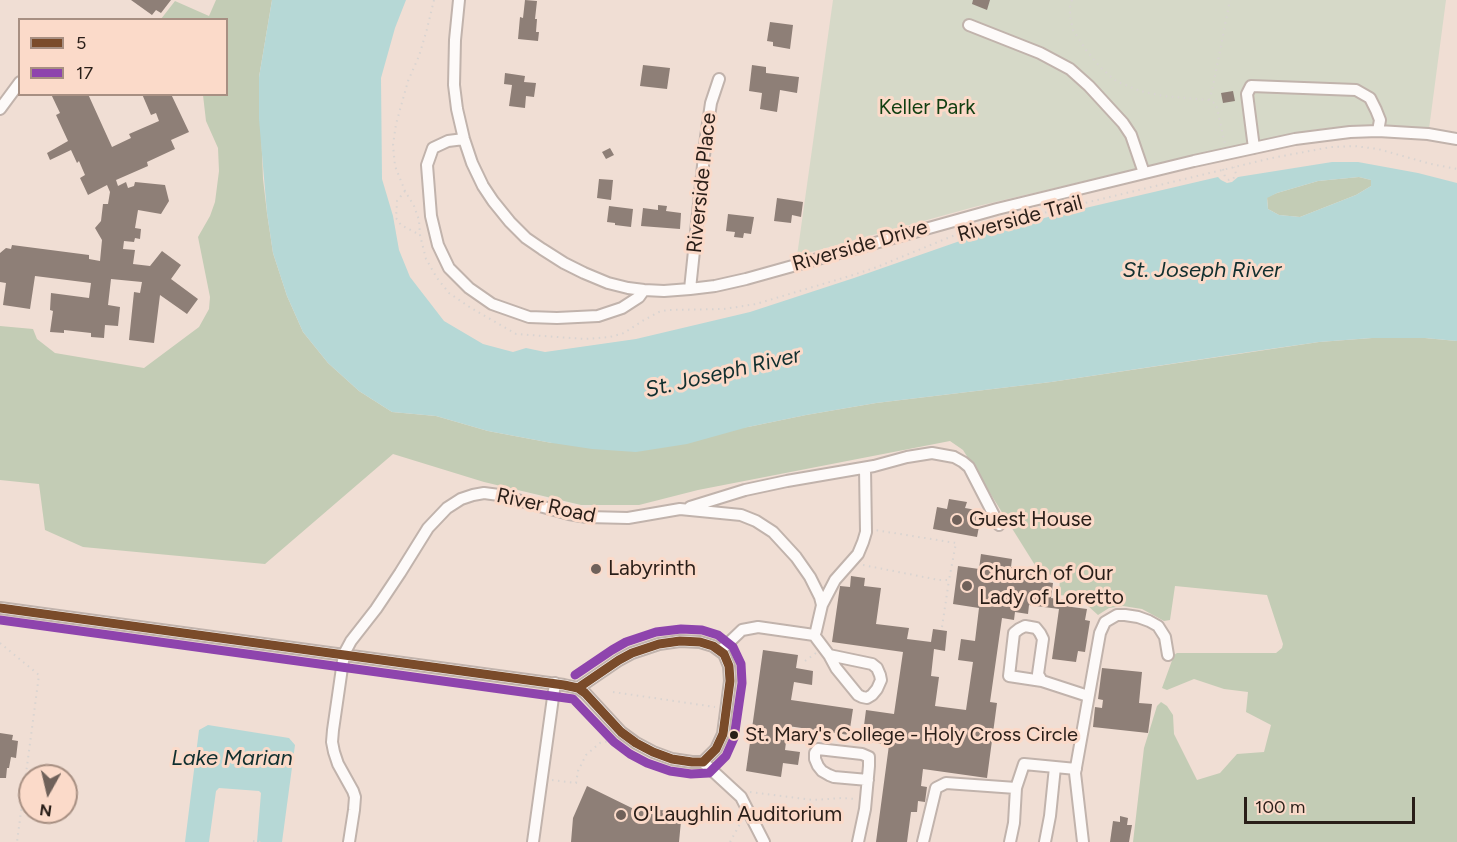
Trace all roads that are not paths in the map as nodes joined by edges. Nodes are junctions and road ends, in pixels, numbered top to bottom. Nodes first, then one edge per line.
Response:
1 (459, 0) edge
2 (969, 25) dead end
3 (719, 79) dead end
4 (18, 85) edge
5 (0, 109) edge
6 (1378, 131) junction
7 (464, 139) junction
8 (1457, 139) edge
9 (1254, 148) junction
10 (1144, 173) junction
11 (690, 289) junction
12 (644, 290) junction
13 (865, 468) junction
14 (680, 509) junction
15 (999, 525) dead end
16 (822, 605) junction
17 (0, 608) edge
18 (814, 635) junction
19 (720, 651) junction
20 (344, 654) junction
21 (829, 655) junction
22 (1168, 655) dead end
23 (1042, 681) junction
24 (555, 683) junction
25 (578, 688) junction
26 (1089, 696) junction
27 (703, 762) junction
28 (1055, 767) junction
29 (1076, 769) junction
30 (868, 780) junction
31 (1016, 788) junction
32 (349, 842) edge
33 (533, 842) edge
34 (764, 842) edge
35 (858, 842) edge
36 (924, 842) edge
37 (1010, 842) edge
38 (1045, 842) edge
39 (1083, 842) edge

1 - 7 street, Riverside Drive
2 - 10 street
3 - 11 street, Riverside Place
4 - 5 street
6 - 8 street, Riverside Drive
6 - 9 street, Riverside Drive
6 - 9 street
7 - 12 street, Riverside Drive
7 - 12 street
9 - 10 street, Riverside Drive
10 - 11 street, Riverside Drive
11 - 12 street, Riverside Drive
13 - 14 street
13 - 15 street
13 - 16 street
14 - 16 street, River Road
14 - 20 street, River Road
16 - 18 street
17 - 20 street
18 - 19 street
18 - 21 street
19 - 25 street
19 - 27 street
20 - 24 street
20 - 32 street
21 - 21 street
22 - 26 street
23 - 23 street
23 - 26 street
24 - 25 street
24 - 33 street
25 - 27 street
26 - 29 street
27 - 34 street
28 - 29 street
28 - 31 street
28 - 38 street
29 - 39 street
30 - 30 street
30 - 35 street
31 - 36 street
31 - 37 street

